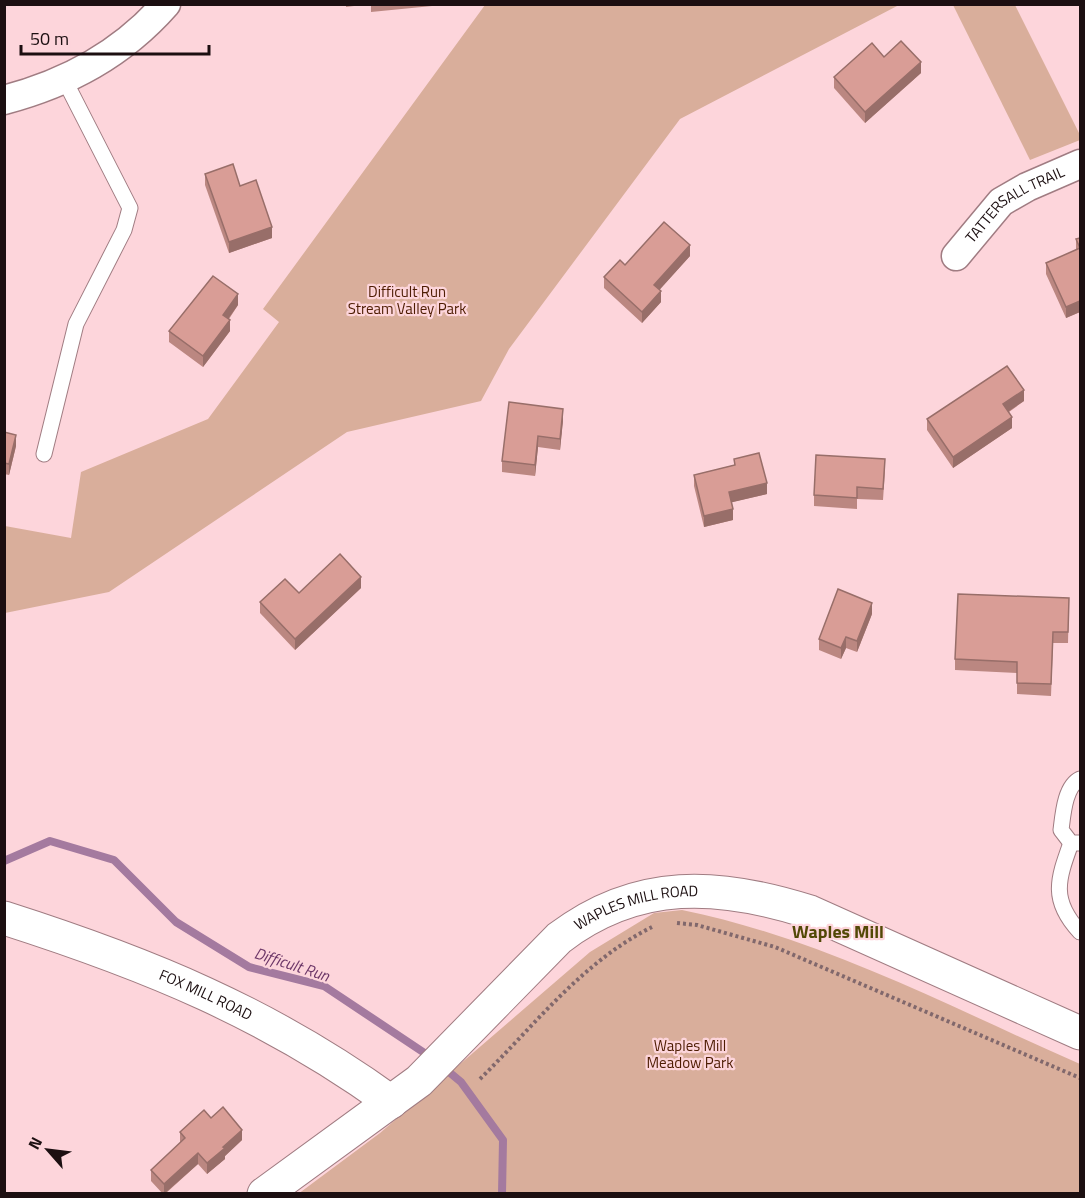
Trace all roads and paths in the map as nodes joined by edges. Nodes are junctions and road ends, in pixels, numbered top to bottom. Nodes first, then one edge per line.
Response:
1 (166, 4) edge
2 (64, 79) junction
3 (4, 100) edge
4 (1080, 164) edge
5 (956, 256) dead end
6 (44, 454) dead end
7 (1080, 779) edge
8 (1076, 843) edge
9 (4, 918) edge
10 (662, 922) dead end
11 (674, 923) dead end
12 (1080, 932) edge
13 (1080, 1033) edge
14 (1080, 1078) edge
15 (480, 1079) dead end
16 (391, 1102) junction
17 (264, 1194) edge

1 - 2 street
2 - 3 street
2 - 6 lane
4 - 5 street, TATTERSALL TRAIL
7 - 8 lane
8 - 12 lane
9 - 16 main road, FOX MILL ROAD
10 - 15 path
11 - 14 path
13 - 16 main road, WAPLES MILL ROAD
16 - 17 main road, WAPLES MILL ROAD

